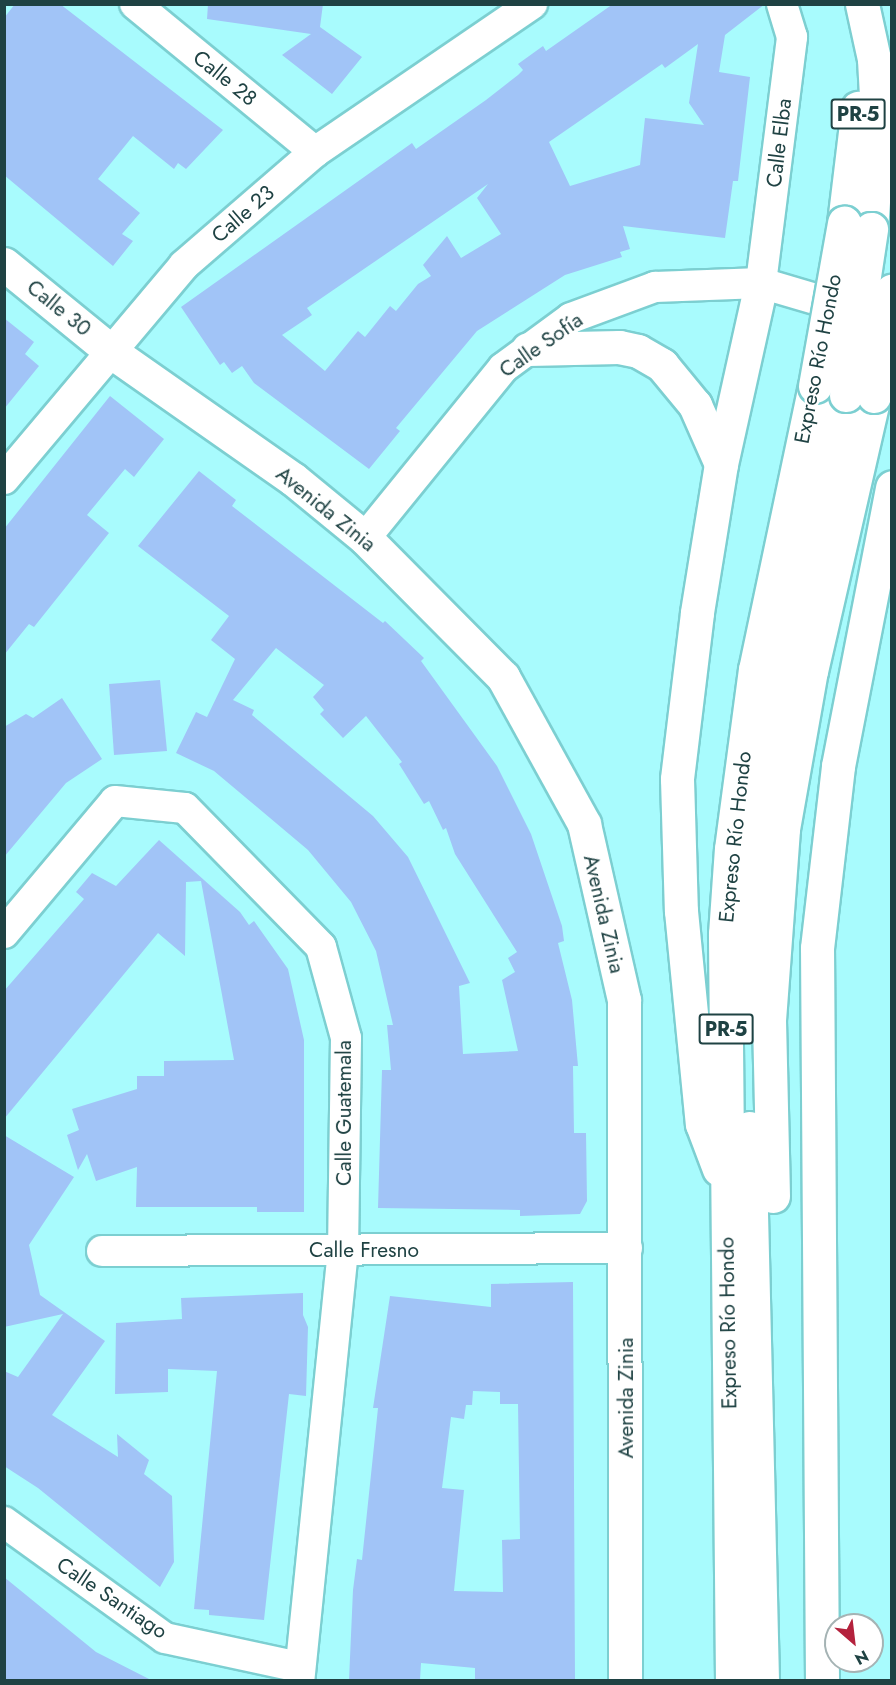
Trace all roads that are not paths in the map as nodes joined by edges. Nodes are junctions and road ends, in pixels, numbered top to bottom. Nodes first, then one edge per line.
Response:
1 (135, 4) edge
2 (782, 4) edge
3 (860, 4) edge
4 (523, 7) edge
5 (164, 14) edge
6 (315, 152) junction
7 (857, 226) junction
8 (4, 264) edge
9 (761, 283) junction
10 (891, 291) edge
11 (891, 322) edge
12 (528, 349) junction
13 (113, 353) junction
14 (860, 395) junction
15 (721, 464) junction
16 (4, 479) edge
17 (891, 487) edge
18 (365, 538) junction
19 (4, 933) edge
20 (727, 1189) junction
21 (627, 1248) junction
22 (343, 1250) junction
23 (102, 1251) dead end
24 (4, 1522) edge
25 (299, 1674) edge
26 (625, 1680) edge
27 (732, 1680) edge
28 (762, 1680) edge
29 (783, 1680) edge
30 (822, 1680) edge

1 - 5 street, Calle 28
2 - 9 street, Calle Elba
3 - 7 main road, Expreso Río Hondo / PR-5
4 - 6 street, Calle 23
5 - 6 street, Calle 28
6 - 13 street, Calle 23
7 - 14 main road, bridge
7 - 20 main road, Expreso Río Hondo / PR-5, bridge
8 - 13 main road, Calle 30
9 - 11 street, Calle Sofía
9 - 12 street, Calle Sofía
9 - 15 main road
10 - 14 main road, bridge
12 - 15 main road
12 - 18 street, Calle Sofía
13 - 16 street, Calle 23
13 - 18 main road, Avenida Zinia
14 - 28 main road
14 - 29 main road
15 - 20 main road
17 - 30 main road
18 - 21 main road, Avenida Zinia
19 - 22 street, Calle Guatemala
20 - 27 main road, Expreso Río Hondo / PR-5
21 - 22 street, Calle Fresno
21 - 26 main road, Avenida Zinia
22 - 23 street, Calle Fresno
22 - 25 street, Calle Guatemala
24 - 25 street, Calle Santiago

